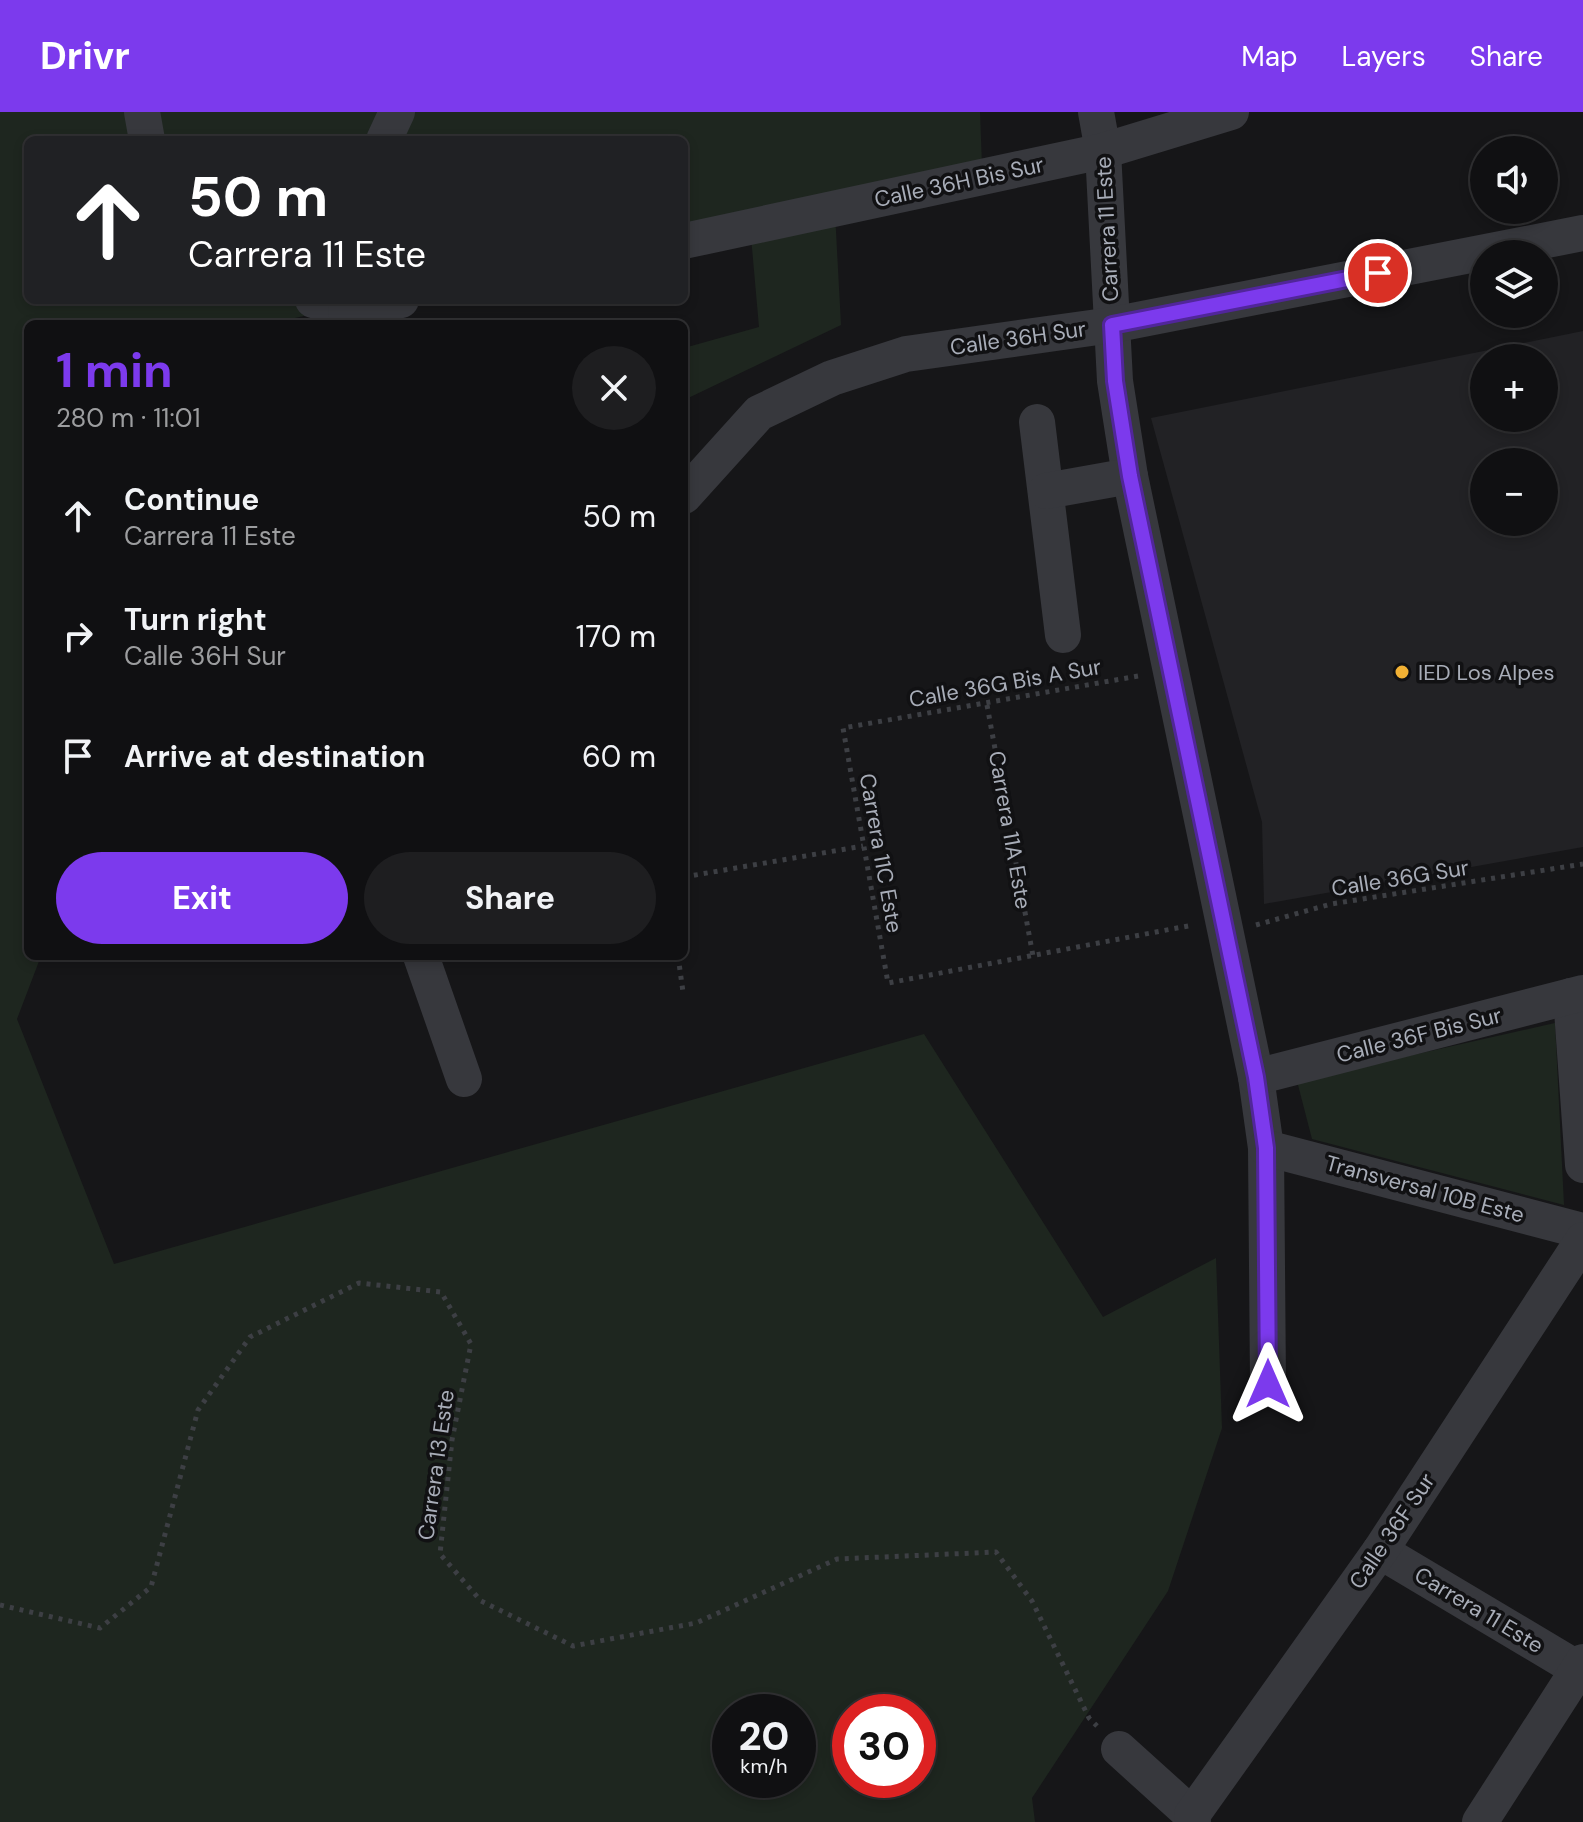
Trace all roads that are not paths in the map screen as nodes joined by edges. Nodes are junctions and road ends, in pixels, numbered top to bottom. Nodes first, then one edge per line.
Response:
1 (142, 112) edge
2 (397, 112) edge
3 (1096, 112) edge
4 (1231, 112) edge
5 (146, 136) edge
6 (386, 136) edge
7 (1103, 151) junction
8 (1583, 233) edge
9 (688, 240) edge
10 (1112, 325) junction
11 (1037, 422) dead end
12 (1130, 476) junction
13 (1046, 491) junction
14 (688, 492) edge
15 (1063, 635) dead end
16 (422, 960) edge
17 (1577, 995) edge
18 (1256, 1077) junction
19 (464, 1079) dead end
20 (1266, 1148) junction
21 (1583, 1165) edge
22 (1583, 1231) edge
23 (1583, 1240) edge
24 (1268, 1384) dead end
25 (1380, 1551) junction
26 (1578, 1678) edge
27 (1119, 1749) road end
28 (1193, 1819) edge
29 (1480, 1822) edge

1 - 5 street
2 - 6 street
3 - 7 street, Carrera 11 Este
4 - 7 street, Calle 36H Bis Sur
7 - 9 street, Calle 36H Bis Sur
7 - 10 street, Carrera 11 Este
8 - 10 street, Calle 36H Sur
10 - 12 street, Carrera 11 Este
10 - 14 street, Calle 36H Sur
11 - 13 street
12 - 13 street
12 - 18 street, Carrera 11 Este
13 - 15 street
16 - 19 street
17 - 18 street, Calle 36F Bis Sur
17 - 21 street
18 - 20 street, Carrera 11 Este
20 - 22 street, Transversal 10B Este
20 - 24 street, Carrera 11 Este
23 - 25 street, Calle 36F Sur
25 - 26 street, Carrera 11 Este
25 - 28 street, Calle 36F Sur
26 - 29 street
27 - 28 street

